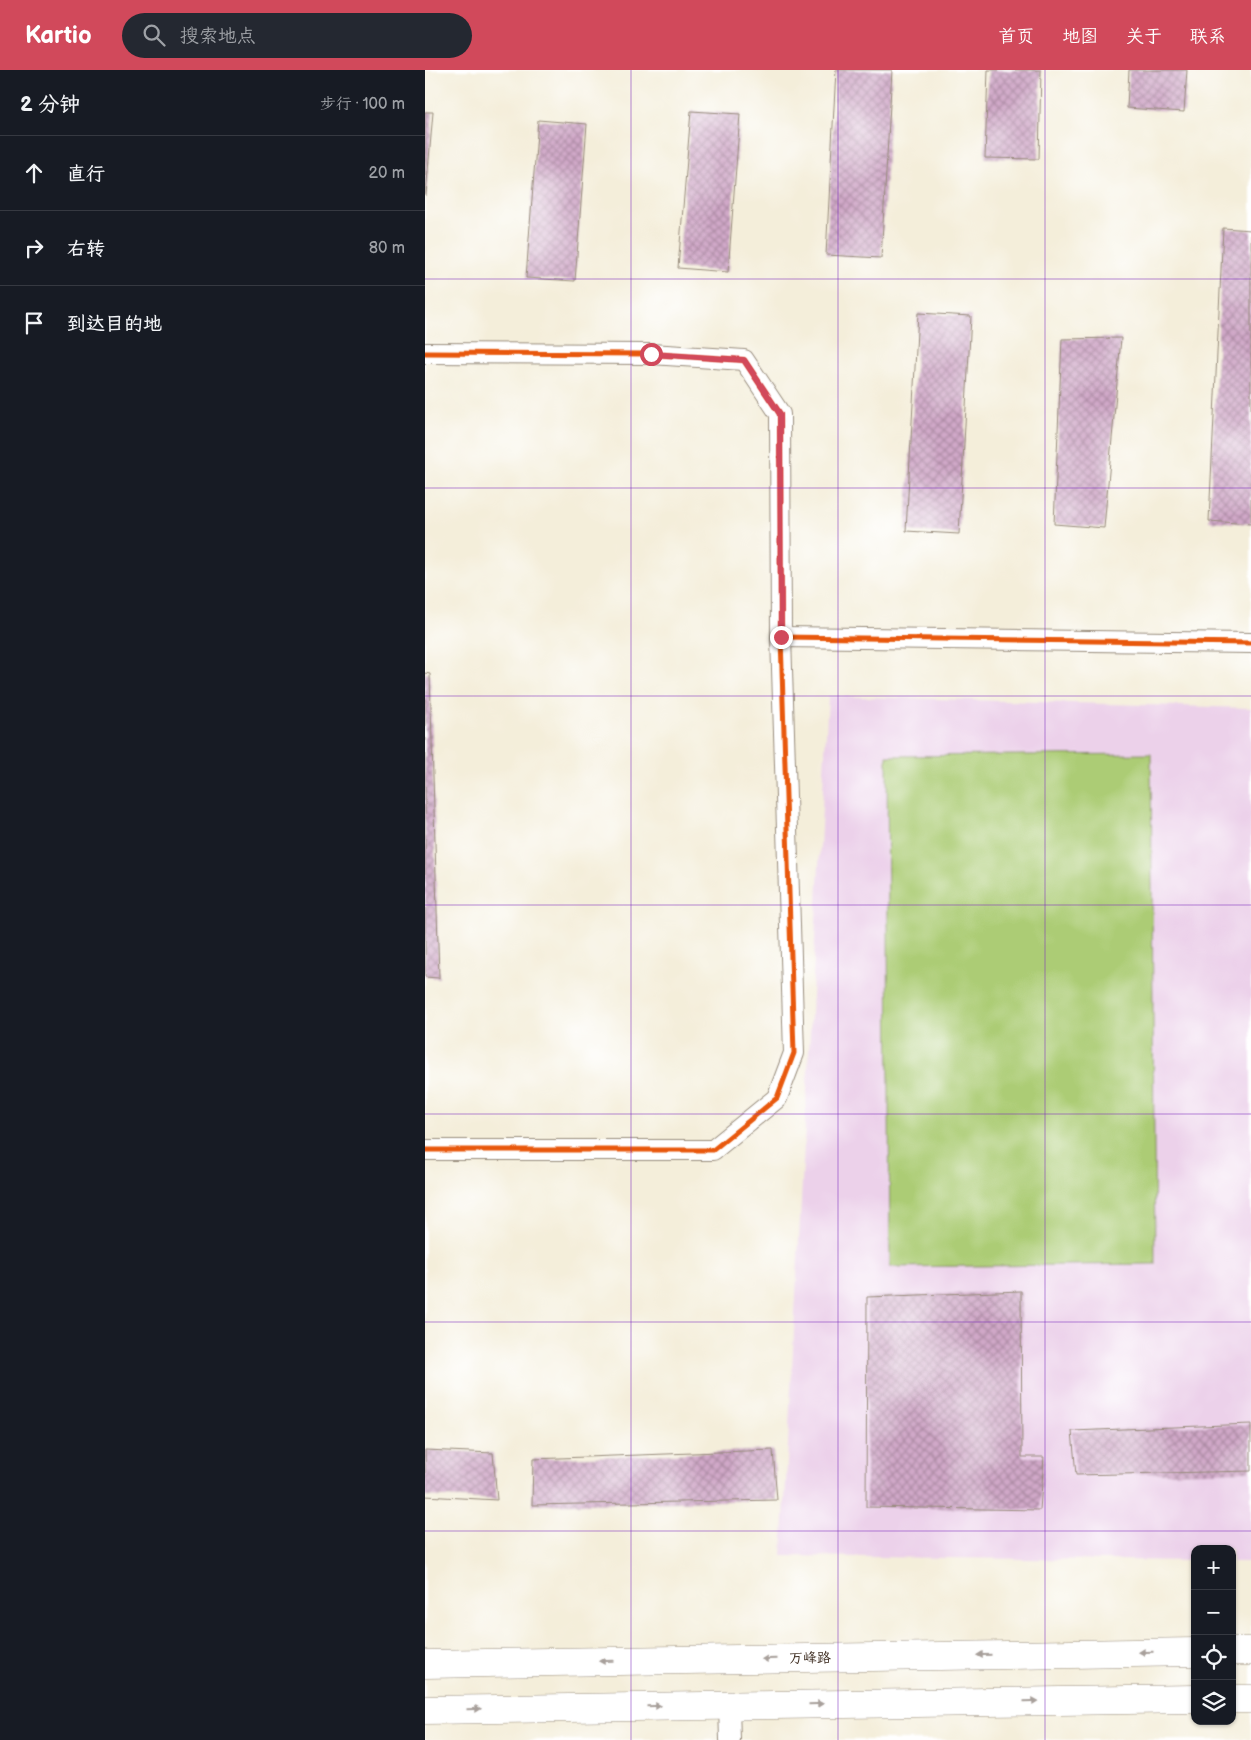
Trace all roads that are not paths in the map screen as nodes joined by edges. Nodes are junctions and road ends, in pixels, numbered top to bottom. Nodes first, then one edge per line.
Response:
1 (425, 353) edge
2 (781, 637) junction
3 (1251, 643) edge
4 (425, 1150) edge
5 (1236, 1651) edge
6 (1251, 1651) edge
7 (1191, 1652) edge
8 (425, 1664) edge
9 (1251, 1698) edge
10 (1191, 1699) edge
11 (1236, 1699) edge
12 (729, 1705) junction
13 (425, 1710) edge
14 (730, 1740) edge

1 - 2 street
2 - 3 street
2 - 4 street
5 - 6 main road
7 -> 8 main road, 万峰路
9 - 11 main road
12 -> 10 main road
13 -> 12 main road
12 - 14 street

